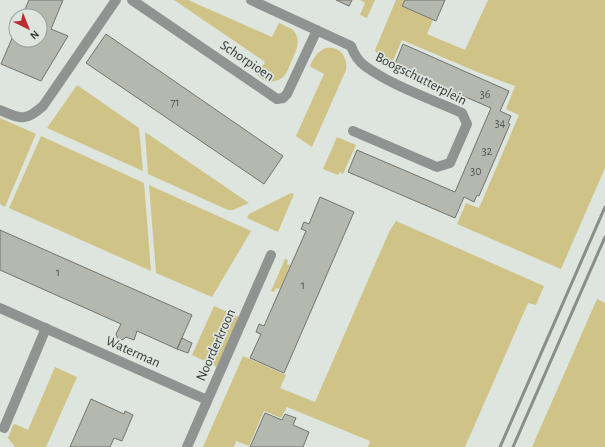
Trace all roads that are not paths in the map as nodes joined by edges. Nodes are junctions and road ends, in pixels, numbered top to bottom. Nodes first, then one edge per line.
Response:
1 (116, 0) edge
2 (132, 0) edge
3 (251, 0) edge
4 (317, 30) junction
5 (0, 110) edge
6 (353, 131) dead end
7 (271, 255) dead end
8 (0, 308) edge
9 (46, 328) junction
10 (207, 400) junction
11 (4, 428) dead end
12 (187, 447) edge

1 - 5 street
2 - 4 street, Schorpioen
3 - 4 street
4 - 6 street, Boogschutterplein
7 - 10 street, Noorderkroon
8 - 9 street, Waterman
9 - 10 street, Waterman
9 - 11 street
10 - 12 street, Noorderkroon

